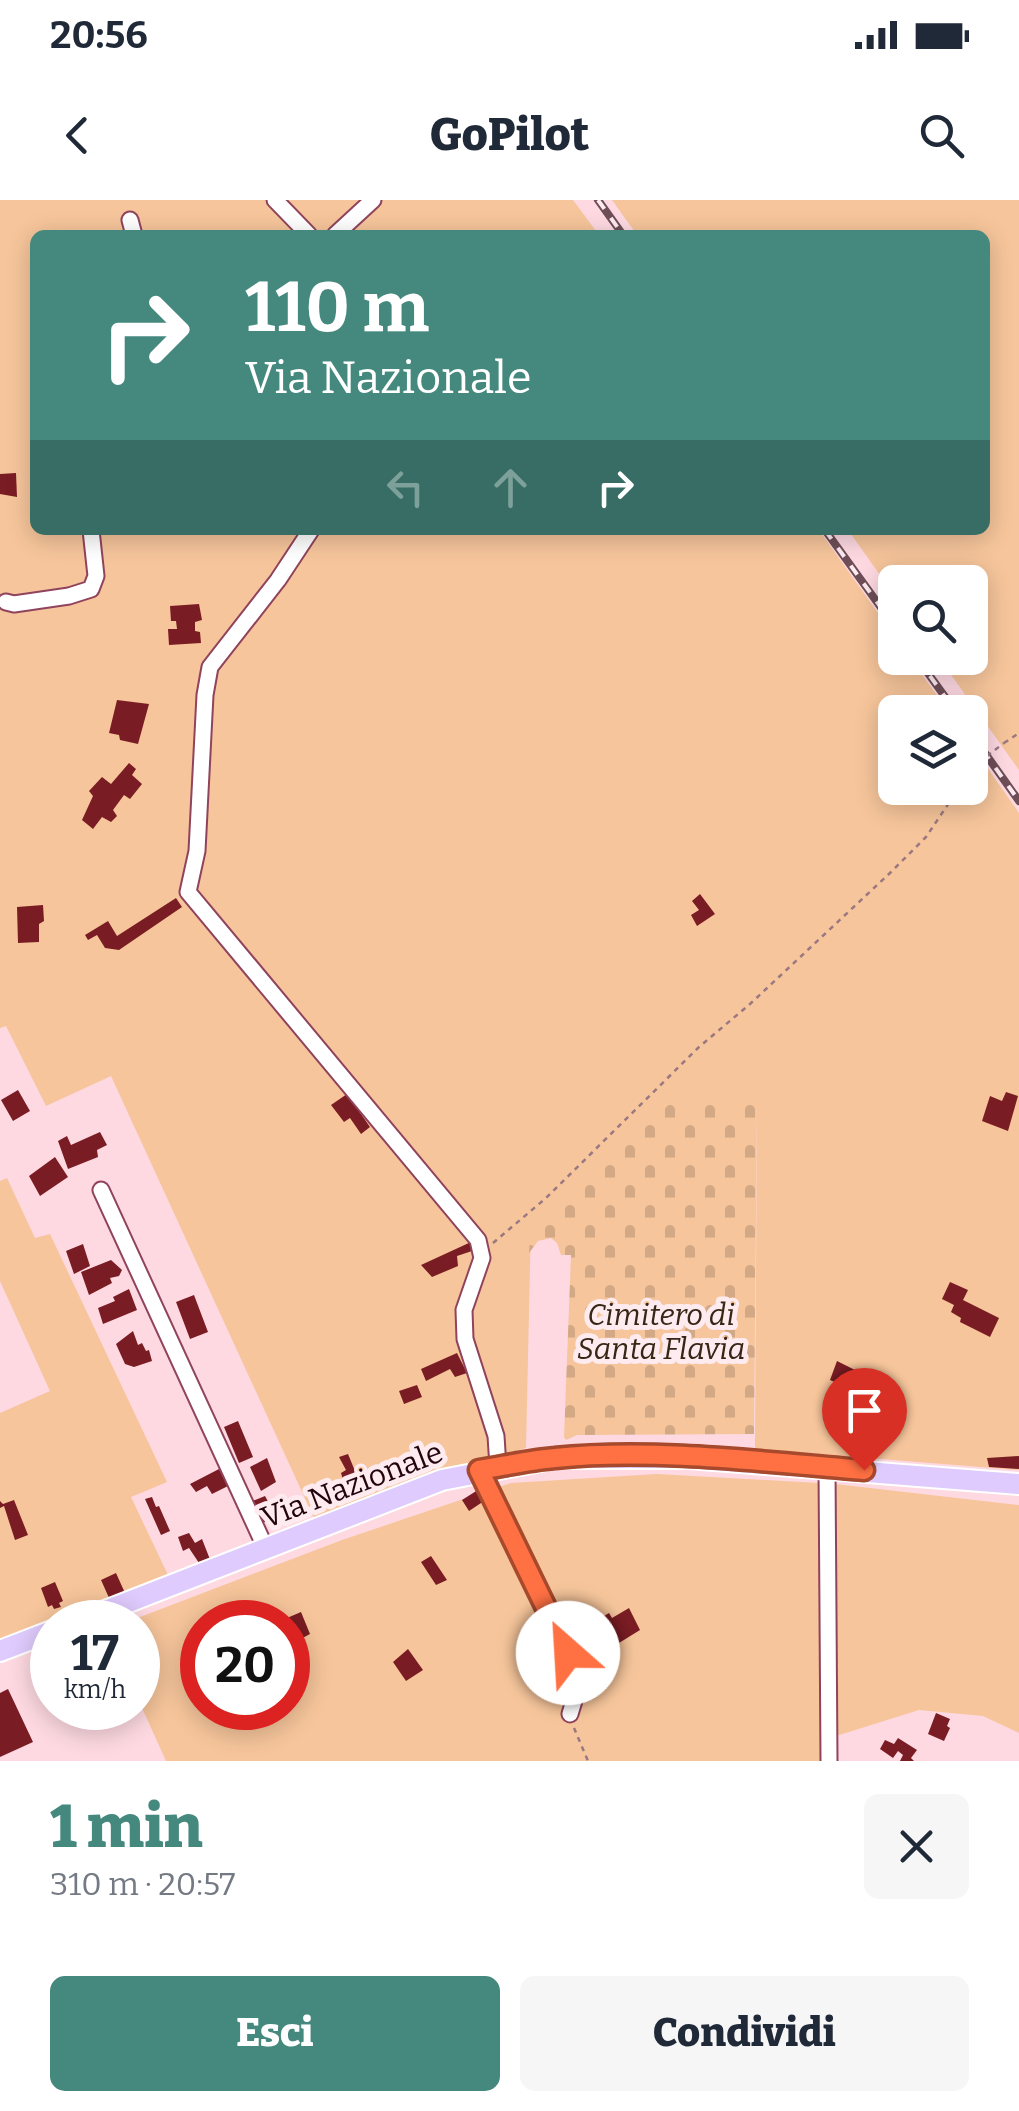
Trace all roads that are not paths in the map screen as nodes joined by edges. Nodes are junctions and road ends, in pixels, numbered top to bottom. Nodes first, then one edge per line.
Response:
1 (275, 200) edge
2 (373, 200) edge
3 (305, 230) edge
4 (340, 230) edge
5 (92, 535) edge
6 (308, 535) edge
7 (6, 602) dead end
8 (101, 1190) dead end
9 (827, 1467) junction
10 (488, 1469) junction
11 (1019, 1484) edge
12 (266, 1549) junction
13 (133, 1600) edge
14 (30, 1640) edge
15 (0, 1651) edge
16 (570, 1714) dead end
17 (830, 1761) edge

1 - 3 street
2 - 4 street
5 - 7 street
6 - 10 street
8 - 12 street
9 - 10 main road, Via Nazionale
9 - 11 main road, Via Nazionale
9 - 17 street
10 - 12 main road, Via Nazionale
10 - 16 street
12 - 13 main road, Via Nazionale
14 - 15 main road

